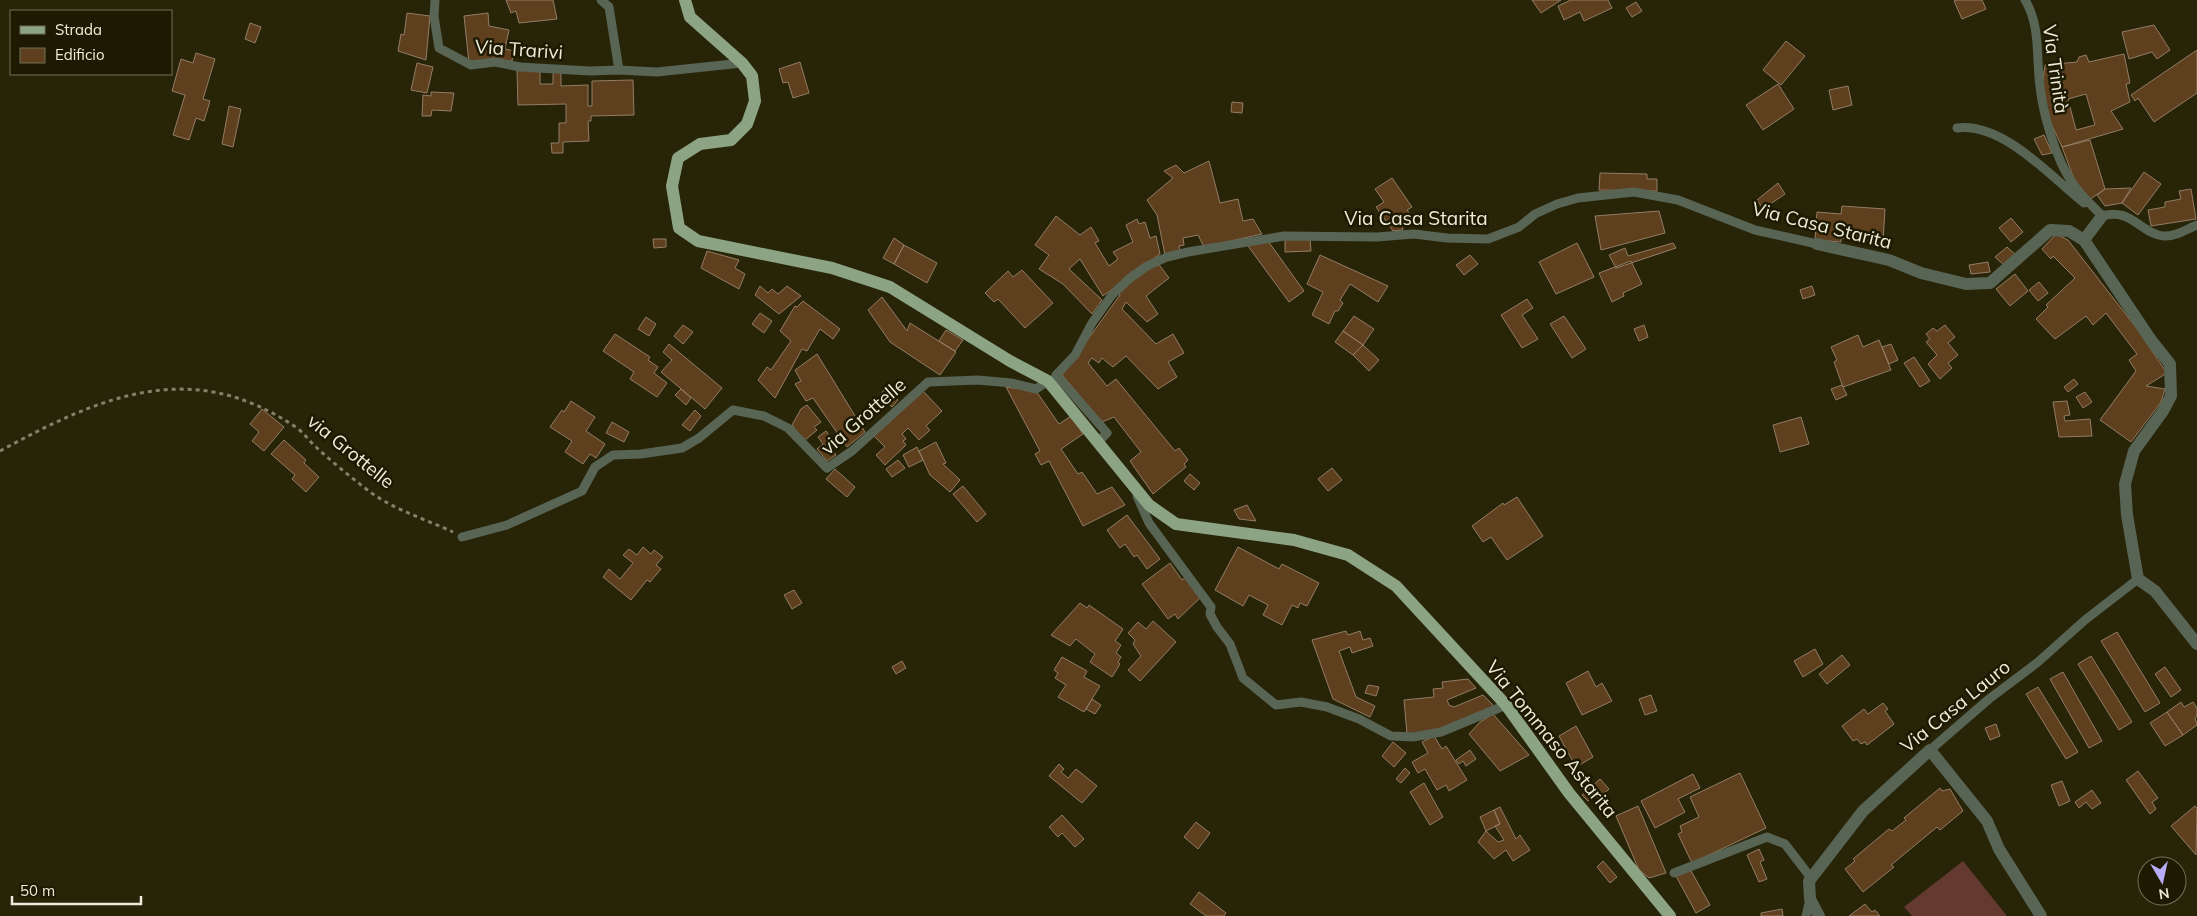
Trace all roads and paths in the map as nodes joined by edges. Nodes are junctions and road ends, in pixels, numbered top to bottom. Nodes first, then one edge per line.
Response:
1 (435, 0) edge
2 (601, 0) edge
3 (684, 0) edge
4 (2025, 0) edge
5 (742, 63) junction
6 (619, 70) junction
7 (1957, 128) dead end
8 (2102, 217) junction
9 (2197, 225) edge
10 (2084, 240) junction
11 (1817, 244) joint
12 (1048, 380) junction
13 (1099, 442) junction
14 (0, 451) edge
15 (1130, 481) junction
16 (462, 537) joint
17 (2138, 579) junction
18 (2197, 644) edge
19 (1506, 705) junction
20 (1930, 750) junction
21 (1674, 872) dead end
22 (1812, 878) junction
23 (1810, 899) junction
24 (1670, 916) edge
25 (1806, 916) edge
26 (1819, 916) edge
27 (2041, 916) edge

1 - 6 lane, Via Trarivi
2 - 6 lane
3 - 5 main road, Via Tommaso Astarita
4 - 8 lane, Via Trinità
5 - 6 lane, Via Trarivi
5 - 12 main road, Via Tommaso Astarita
7 - 8 lane
8 - 9 lane
8 - 10 street
10 - 11 street, Via Casa Starita
10 - 17 street
11 - 13 lane, Via Casa Starita
12 - 13 main road, Via Tommaso Astarita
12 - 16 lane, via Grottelle
13 - 15 main road, Via Tommaso Astarita
14 - 16 path, via Grottelle
15 - 19 main road, Via Tommaso Astarita
15 - 19 lane
17 - 18 street
17 - 20 lane, Via Casa Lauro
19 - 24 main road, Via Tommaso Astarita
20 - 22 street, Via Casa Lauro
20 - 27 street
21 - 22 lane
22 - 23 street
23 - 25 lane
23 - 26 street

